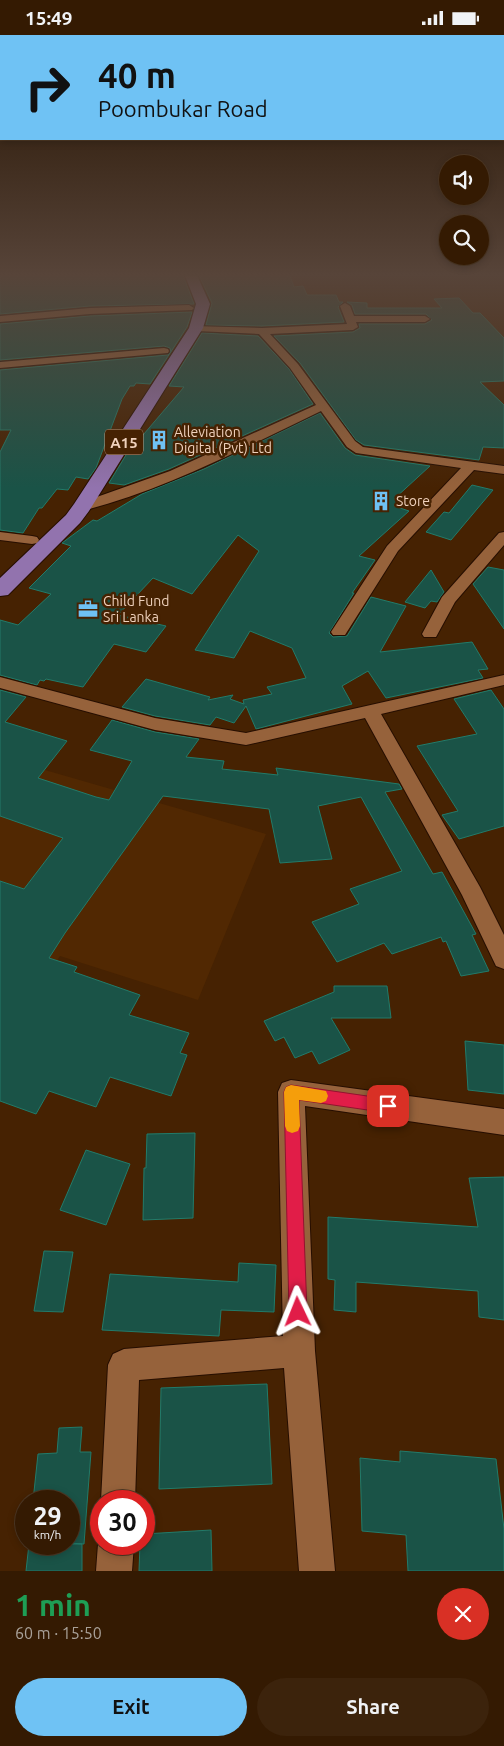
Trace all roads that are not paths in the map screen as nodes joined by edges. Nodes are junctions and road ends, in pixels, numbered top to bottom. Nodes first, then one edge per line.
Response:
1 (168, 345) edge
2 (186, 345) edge
3 (275, 345) edge
4 (164, 351) junction
5 (0, 365) edge
6 (323, 406) junction
7 (91, 464) dead end
8 (469, 467) junction
9 (504, 470) edge
10 (82, 507) junction
11 (51, 518) dead end
12 (0, 536) edge
13 (504, 536) edge
14 (32, 540) junction
15 (0, 569) edge
16 (0, 590) edge
17 (339, 632) dead end
18 (430, 634) dead end
19 (504, 681) edge
20 (0, 682) edge
21 (371, 712) junction
22 (504, 959) edge
23 (504, 1122) edge
24 (299, 1351) junction
25 (118, 1490) edge
26 (115, 1555) edge
27 (114, 1571) edge
28 (317, 1571) edge

1 - 4 highway, A15
2 - 10 highway, A15
3 - 6 street
4 - 5 street
4 - 7 highway, A15
6 - 8 street
6 - 10 street
8 - 9 street
8 - 17 street
10 - 16 highway, A15
11 - 14 highway
12 - 14 street
13 - 18 street
14 - 15 highway
19 - 21 street
20 - 21 street
21 - 22 street
23 - 24 street
24 - 25 street
24 - 28 street
26 - 27 street

